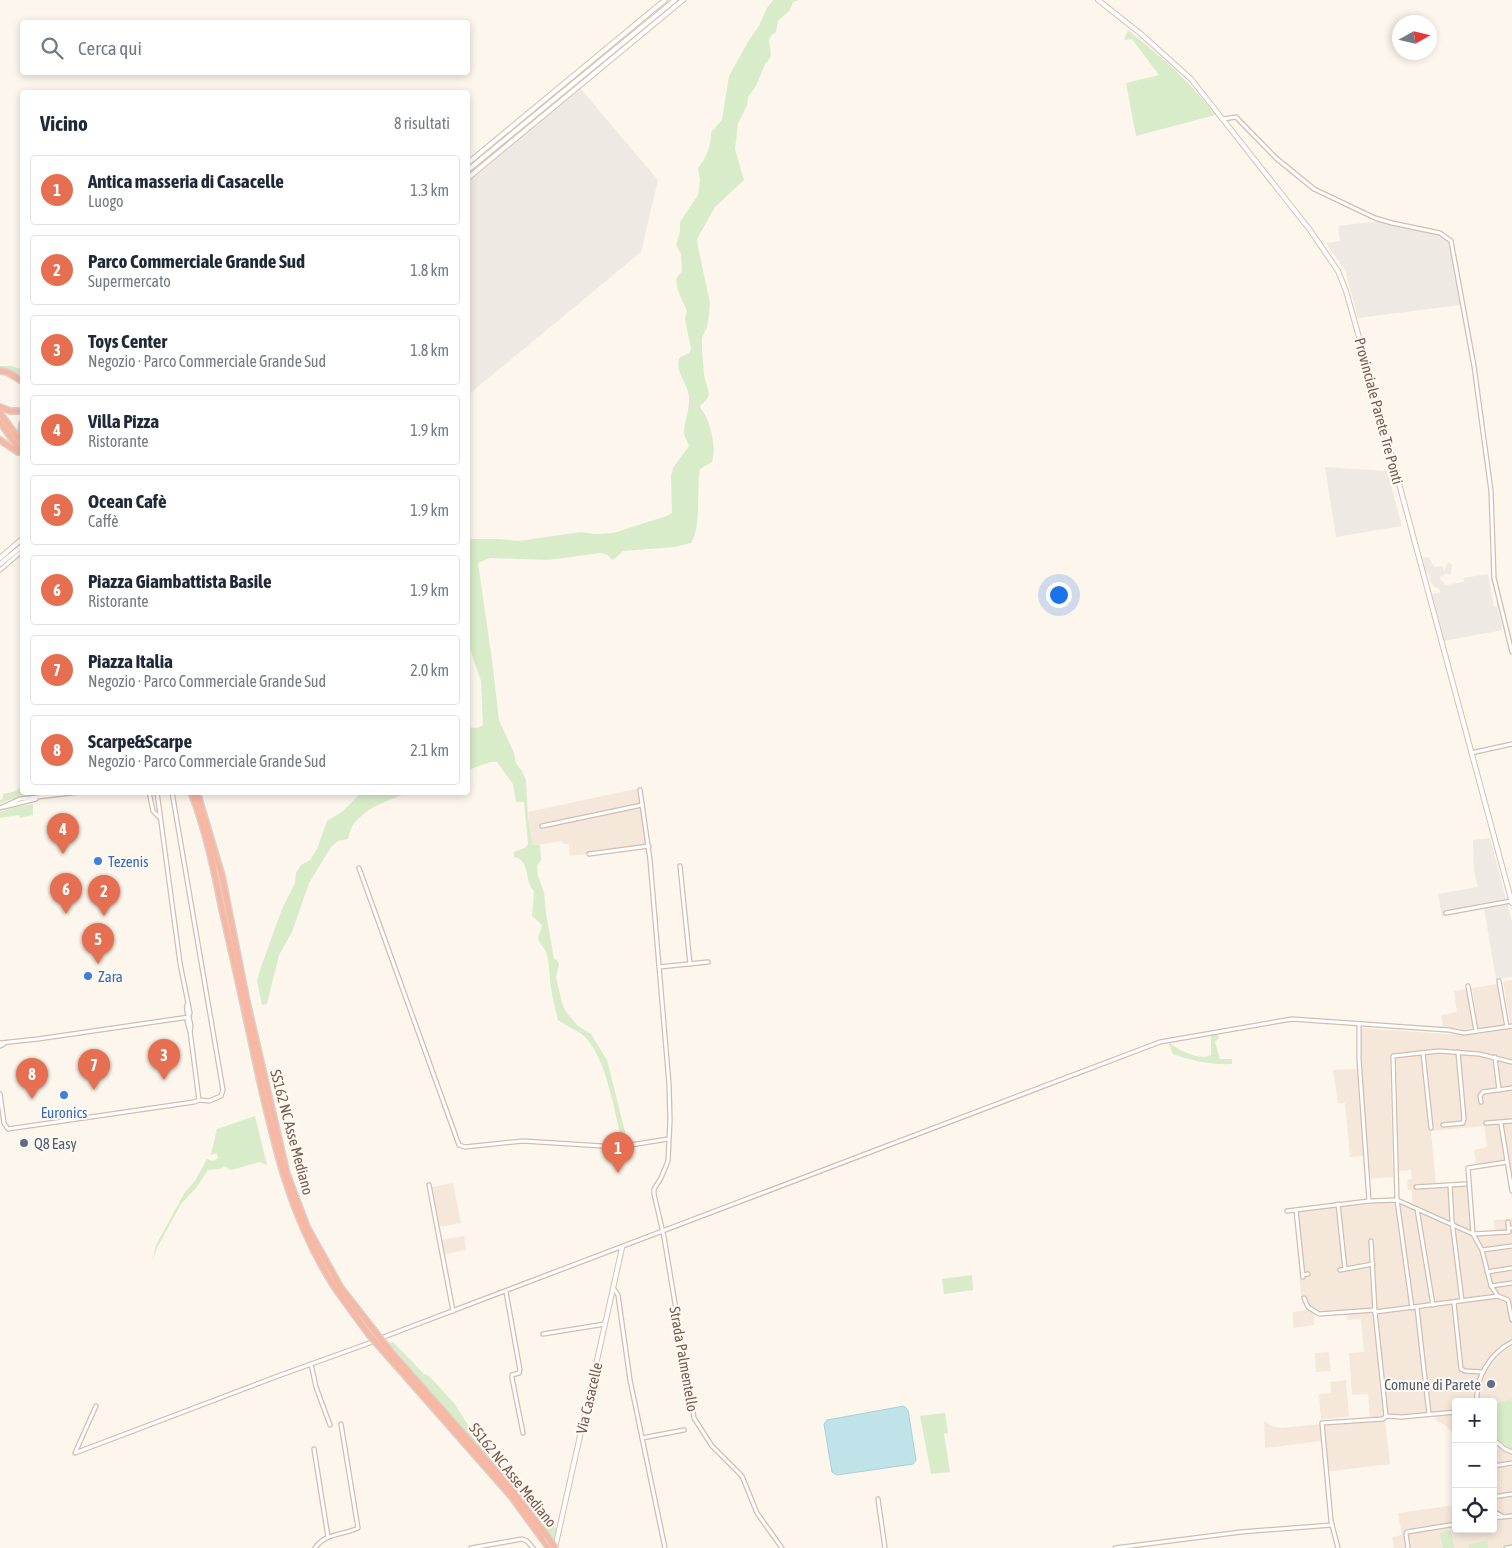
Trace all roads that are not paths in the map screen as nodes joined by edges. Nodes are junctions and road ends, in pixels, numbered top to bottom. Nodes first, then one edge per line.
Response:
1 (665, 0) edge
2 (675, 0) edge
3 (682, 0) edge
4 (1098, 0) edge
5 (1223, 119) junction
6 (470, 161) edge
7 (470, 168) edge
8 (470, 176) edge
9 (0, 371) edge
10 (20, 380) edge
11 (0, 407) edge
12 (20, 411) edge
13 (0, 414) edge
14 (0, 422) edge
15 (0, 440) edge
16 (20, 441) edge
17 (20, 452) edge
18 (20, 453) edge
19 (20, 541) edge
20 (20, 548) edge
21 (20, 553) edge
22 (0, 558) edge
23 (0, 564) edge
24 (0, 570) edge
25 (1512, 652) edge
26 (1512, 744) edge
27 (1471, 753) junction
28 (640, 790) dead end
29 (62, 795) edge
30 (150, 795) edge
31 (157, 795) edge
32 (173, 795) edge
33 (192, 795) edge
34 (198, 795) edge
35 (642, 805) junction
36 (1, 807) edge
37 (159, 818) junction
38 (542, 826) dead end
39 (649, 846) junction
40 (589, 854) dead end
41 (680, 866) dead end
42 (359, 868) dead end
43 (1512, 902) edge
44 (1446, 914) dead end
45 (708, 962) dead end
46 (690, 964) junction
47 (659, 967) junction
48 (1499, 981) dead end
49 (1468, 986) dead end
50 (189, 1017) junction
51 (1359, 1024) junction
52 (1512, 1026) edge
53 (1507, 1027) junction
54 (1476, 1031) junction
55 (1, 1044) edge
56 (1458, 1052) junction
57 (1423, 1053) junction
58 (257, 1057) junction
59 (1495, 1057) junction
60 (1512, 1062) edge
61 (1512, 1088) edge
62 (1499, 1090) junction
63 (0, 1094) edge
64 (199, 1100) junction
65 (1481, 1102) dead end
66 (1512, 1120) edge
67 (1486, 1123) dead end
68 (1501, 1124) dead end
69 (1442, 1125) dead end
70 (1431, 1128) dead end
71 (668, 1139) junction
72 (1507, 1162) junction
73 (1464, 1184) dead end
74 (428, 1185) dead end
75 (1450, 1185) junction
76 (1416, 1186) dead end
77 (1512, 1191) edge
78 (1397, 1200) junction
79 (1369, 1201) junction
80 (1338, 1204) junction
81 (1417, 1208) junction
82 (1296, 1210) junction
83 (1287, 1211) dead end
84 (1508, 1222) dead end
85 (1452, 1224) junction
86 (662, 1232) junction
87 (1473, 1234) junction
88 (1371, 1241) dead end
89 (1512, 1246) edge
90 (622, 1248) junction
91 (1482, 1250) junction
92 (1373, 1264) junction
93 (1512, 1268) edge
94 (1345, 1269) junction
95 (1340, 1270) dead end
96 (1487, 1272) junction
97 (1308, 1274) dead end
98 (1512, 1283) edge
99 (1491, 1286) junction
100 (614, 1289) junction
101 (506, 1292) junction
102 (1498, 1296) junction
103 (1304, 1298) dead end
104 (1462, 1301) junction
105 (1454, 1303) junction
106 (1433, 1305) junction
107 (1412, 1308) junction
108 (1418, 1308) junction
109 (453, 1311) junction
110 (1375, 1311) junction
111 (1512, 1320) edge
112 (606, 1324) junction
113 (542, 1334) dead end
114 (1512, 1342) edge
115 (389, 1353) junction
116 (311, 1364) junction
117 (1483, 1372) junction
118 (1453, 1384) dead end
119 (1426, 1386) junction
120 (1477, 1398) edge
121 (96, 1406) dead end
122 (1452, 1412) edge
123 (1429, 1414) junction
124 (1386, 1416) junction
125 (341, 1424) dead end
126 (330, 1425) dead end
127 (684, 1430) dead end
128 (523, 1433) dead end
129 (642, 1438) junction
130 (1497, 1442) edge
131 (314, 1449) dead end
132 (1512, 1452) edge
133 (1512, 1463) edge
134 (1497, 1465) edge
135 (1512, 1494) edge
136 (1497, 1496) edge
137 (878, 1500) dead end
138 (1497, 1514) edge
139 (1512, 1516) edge
140 (1502, 1517) junction
141 (1497, 1518) edge
142 (1332, 1525) junction
143 (1452, 1525) edge
144 (328, 1537) junction
145 (548, 1547) edge
146 (1512, 1547) edge
147 (315, 1548) edge
148 (471, 1548) edge
149 (533, 1548) edge
150 (555, 1548) edge
151 (665, 1548) edge
152 (782, 1548) edge
153 (885, 1548) edge
154 (1115, 1548) edge
155 (1338, 1548) edge
156 (1408, 1548) edge
157 (1506, 1548) edge

1 - 6 street
2 - 7 street
3 - 8 street
4 - 5 street, Provinciale Parete Tre Ponti
5 - 25 street
5 - 27 street, Provinciale Parete Tre Ponti
9 - 10 highway
11 - 12 highway
13 - 16 highway
14 - 17 highway
15 - 18 highway
19 - 22 street
20 - 23 street
21 - 24 street
26 - 27 street
27 - 43 street, Provinciale Parete Tre Ponti
28 - 35 street, Strada Palmentello
29 - 36 street
30 - 37 street
31 - 37 street
32 - 64 street
33 - 58 highway, SS162 NC Asse Mediano
34 - 58 highway, SS162 NC Asse Mediano
35 - 38 street
35 - 39 street, Strada Palmentello
37 - 50 street
39 - 40 street
39 - 47 street, Strada Palmentello
41 - 46 street
42 - 71 street
43 - 44 street
45 - 46 street
46 - 47 street
47 - 71 street, Strada Palmentello
48 - 53 street
49 - 54 street
50 - 55 street
50 - 64 street
51 - 54 street
51 - 79 street
51 - 86 street
52 - 53 street
53 - 54 street
56 - 57 street
56 - 59 street
56 - 69 street
57 - 70 street
57 - 78 street
58 - 115 highway, SS162 NC Asse Mediano, bridge
59 - 60 street
59 - 62 street
61 - 62 street
62 - 65 street
63 - 64 street
66 - 67 street
68 - 72 street
71 - 86 street, Strada Palmentello
72 - 77 street
72 - 87 street
73 - 75 street
74 - 109 street
75 - 76 street
75 - 85 street
78 - 79 street
78 - 81 street
78 - 107 street
79 - 80 street
80 - 82 street
80 - 94 street
81 - 85 street
81 - 106 street
82 - 83 street
82 - 97 street
84 - 87 street
85 - 87 street
85 - 104 street
86 - 90 street
86 - 152 street, Strada Palmentello
87 - 91 street
88 - 92 street
89 - 91 street
90 - 100 street, Via Casacelle
90 - 101 street
91 - 96 street
92 - 94 street
92 - 110 street
93 - 96 street
94 - 95 street
96 - 99 street
98 - 99 street
99 - 102 street
100 - 112 street, Via Casacelle
100 - 129 street
101 - 109 street
101 - 128 street
102 - 104 street
102 - 111 street
103 - 110 street
104 - 105 street
105 - 106 street
105 - 117 street
106 - 108 street
107 - 108 street
107 - 110 street
108 - 119 street
109 - 116 street
110 - 124 street
112 - 113 street
112 - 150 street, Via Casacelle
114 - 117 street
115 - 145 highway, SS162 NC Asse Mediano
115 - 150 highway, SS162 NC Asse Mediano, bridge
116 - 121 street
116 - 126 street
117 - 120 street
118 - 119 street
119 - 123 street
122 - 123 street
123 - 124 street
124 - 142 street
125 - 144 street
127 - 129 street
129 - 151 street
130 - 132 street
131 - 144 street
133 - 134 street
135 - 136 street
137 - 153 street
138 - 140 street
139 - 140 street
140 - 141 street
142 - 154 street
142 - 155 street
143 - 156 street
144 - 147 street
146 - 157 street
148 - 149 street

